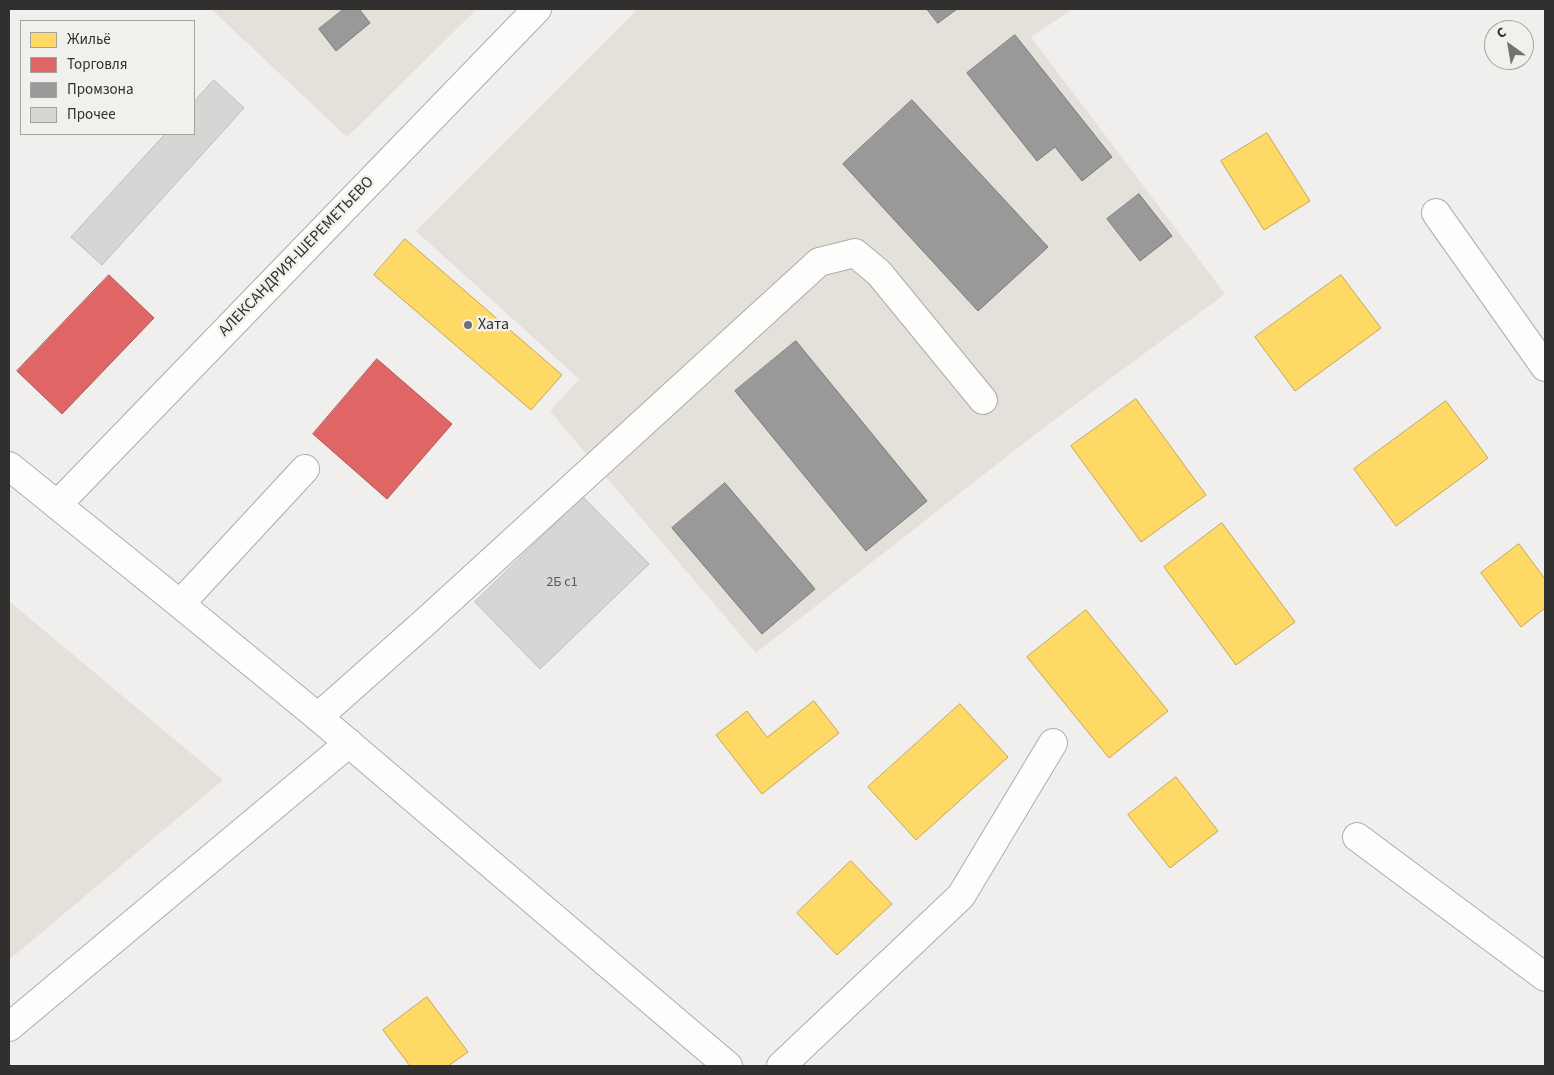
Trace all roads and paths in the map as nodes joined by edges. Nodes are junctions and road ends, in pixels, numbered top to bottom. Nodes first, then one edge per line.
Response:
1 (537, 9) edge
2 (1436, 213) dead end
3 (1545, 367) edge
4 (983, 400) dead end
5 (9, 466) edge
6 (305, 469) dead end
7 (56, 505) junction
8 (180, 604) junction
9 (318, 717) junction
10 (349, 743) junction
11 (1053, 744) dead end
12 (1357, 837) dead end
13 (1545, 978) edge
14 (9, 1027) edge
15 (728, 1066) edge
16 (781, 1066) edge

1 - 7 main road, АЛЕКСАНДРИЯ-ШЕРЕМЕТЬЕВО
2 - 3 main road
4 - 9 main road
5 - 7 main road
6 - 8 main road
7 - 8 main road
8 - 9 main road
9 - 10 main road
10 - 14 main road
10 - 15 main road
11 - 16 main road
12 - 13 main road

